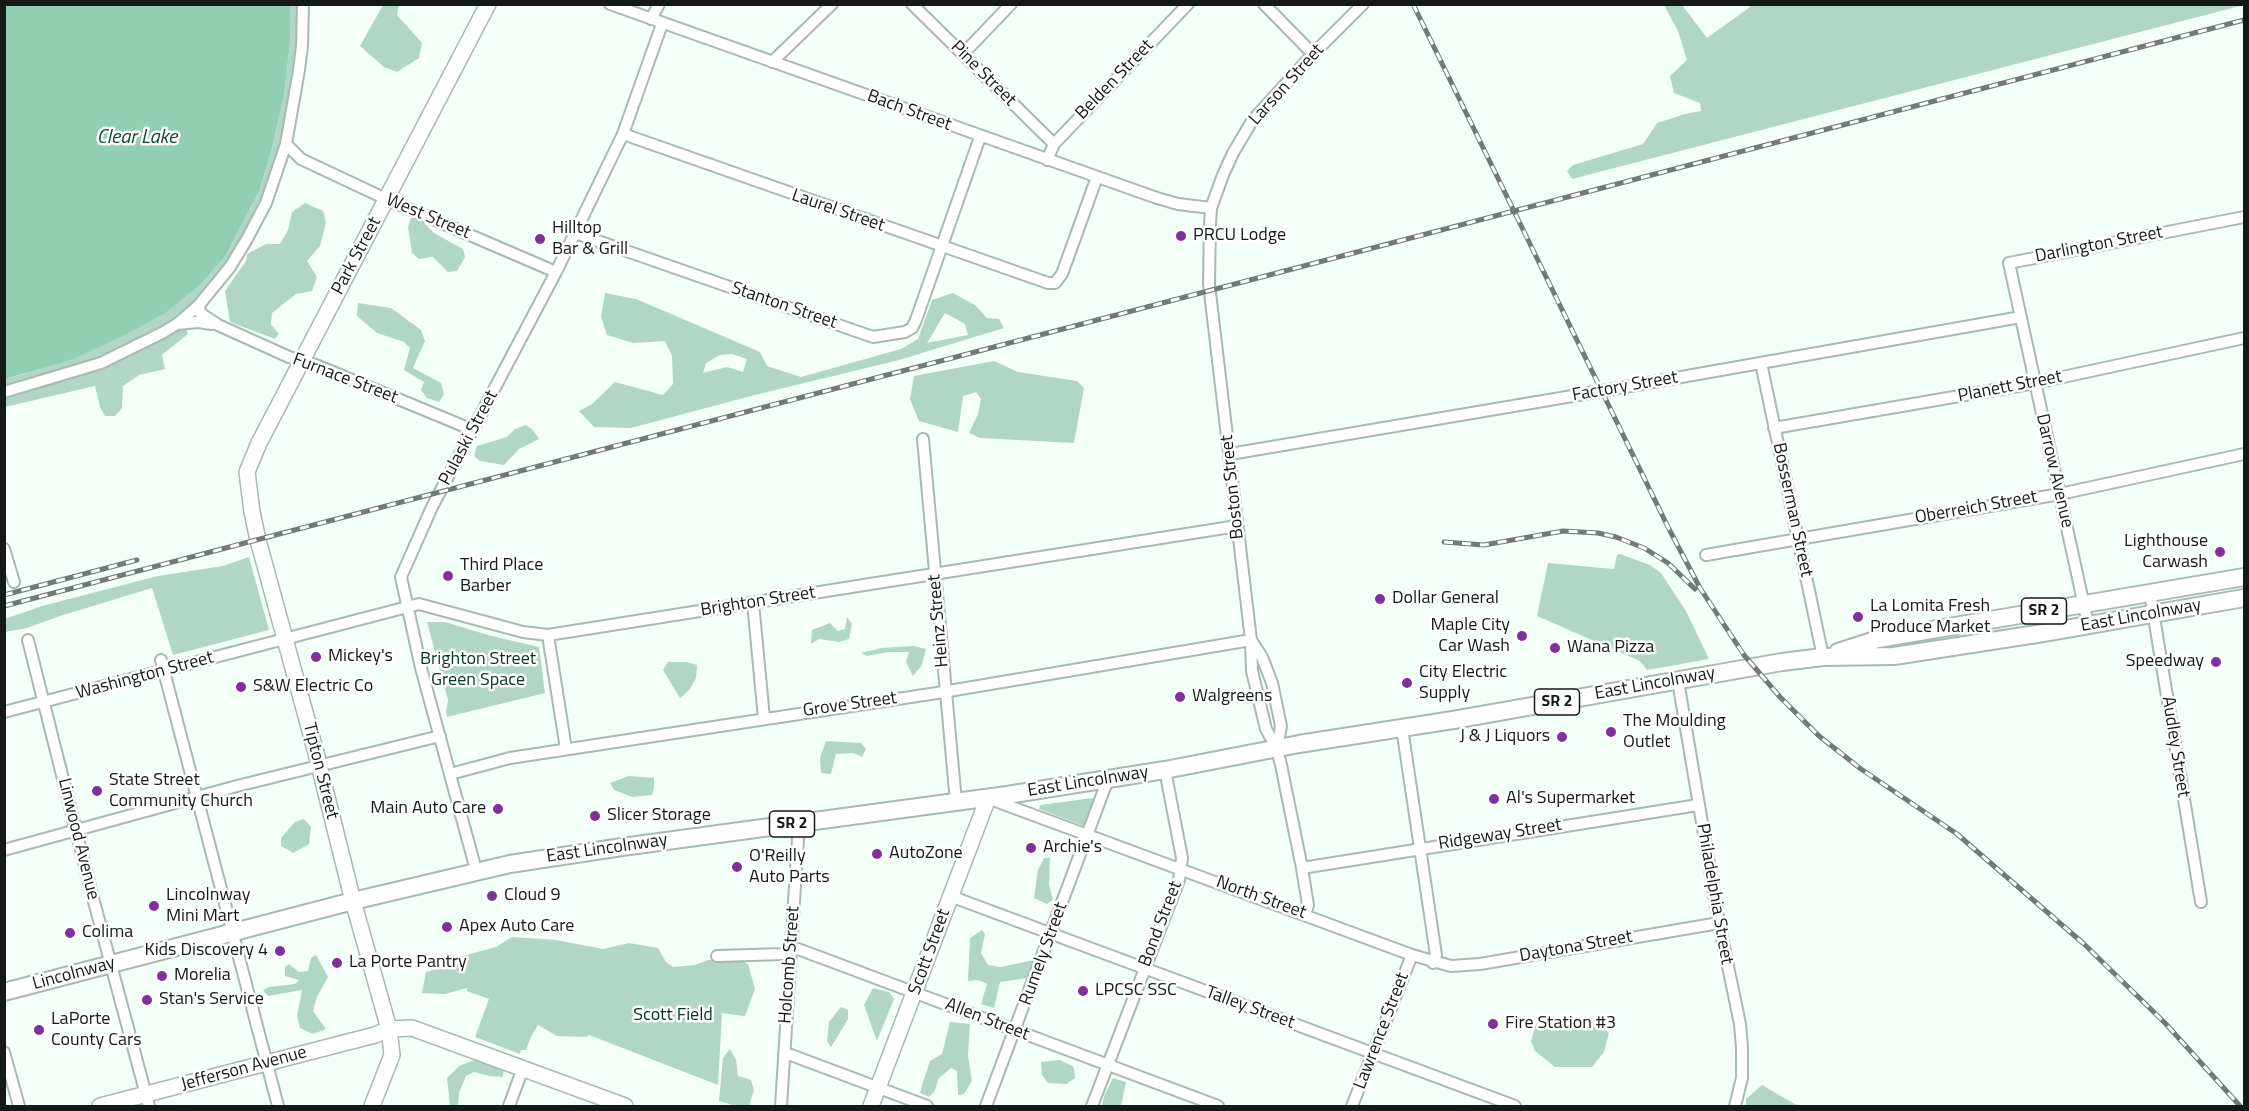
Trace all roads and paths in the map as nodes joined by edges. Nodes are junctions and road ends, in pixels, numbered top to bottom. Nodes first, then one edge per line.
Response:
1 (303, 4) edge
2 (488, 4) edge
3 (609, 4) edge
4 (659, 4) edge
5 (832, 4) edge
6 (912, 4) edge
7 (1011, 4) edge
8 (1188, 4) edge
9 (1264, 4) edge
10 (1363, 4) edge
11 (651, 19) junction
12 (662, 24) junction
13 (963, 54) junction
14 (1313, 54) junction
15 (772, 62) junction
16 (623, 134) junction
17 (980, 136) junction
18 (286, 144) junction
19 (1054, 144) junction
20 (301, 159) junction
21 (1047, 160) junction
22 (281, 161) junction
23 (1097, 177) junction
24 (386, 200) junction
25 (1211, 208) junction
26 (2244, 217) edge
27 (575, 233) junction
28 (943, 248) junction
29 (556, 272) junction
30 (199, 304) junction
31 (2021, 317) junction
32 (177, 324) junction
33 (218, 325) junction
34 (2244, 338) edge
35 (302, 361) junction
36 (1761, 363) junction
37 (2035, 383) junction
38 (4, 392) edge
39 (1774, 428) junction
40 (473, 430) junction
41 (923, 439) dead end
42 (1230, 454) junction
43 (2244, 454) edge
44 (2060, 494) junction
45 (252, 512) joint
46 (1237, 526) junction
47 (1798, 539) junction
48 (4, 549) edge
49 (1706, 555) dead end
50 (934, 575) junction
51 (2244, 577) edge
52 (14, 582) dead end
53 (2150, 593) junction
54 (2244, 598) edge
55 (753, 603) junction
56 (2084, 604) junction
57 (407, 607) junction
58 (2152, 614) junction
59 (2088, 624) junction
60 (548, 635) junction
61 (285, 639) junction
62 (28, 640) dead end
63 (1251, 640) junction
64 (1823, 657) junction
65 (163, 665) junction
66 (1678, 681) junction
67 (945, 691) junction
68 (43, 702) junction
69 (4, 712) edge
70 (764, 718) junction
71 (1402, 728) junction
72 (440, 736) junction
73 (566, 749) junction
74 (1277, 749) junction
75 (319, 766) junction
76 (1165, 770) junction
77 (450, 774) junction
78 (1108, 779) junction
79 (198, 798) junction
80 (988, 798) junction
81 (956, 802) junction
82 (1698, 805) junction
83 (800, 823) junction
84 (76, 830) junction
85 (1088, 835) junction
86 (1418, 848) junction
87 (4, 850) edge
88 (1302, 868) junction
89 (1181, 869) junction
90 (476, 870) junction
91 (950, 896) junction
92 (353, 901) junction
93 (2200, 902) dead end
94 (1305, 915) junction
95 (1719, 923) junction
96 (232, 933) junction
97 (1051, 934) junction
98 (791, 951) junction
99 (1412, 955) junction
100 (717, 956) dead end
101 (1433, 963) junction
102 (111, 964) junction
103 (1144, 969) junction
104 (4, 992) edge
105 (915, 993) junction
106 (412, 1028) junction
107 (389, 1029) junction
108 (1016, 1031) junction
109 (4, 1052) edge
110 (784, 1054) junction
111 (1372, 1054) junction
112 (392, 1055) junction
113 (267, 1063) junction
114 (1108, 1065) junction
115 (523, 1068) junction
116 (878, 1088) junction
117 (148, 1101) edge
118 (19, 1107) edge
119 (99, 1107) edge
120 (278, 1107) edge
121 (372, 1107) edge
122 (509, 1107) edge
123 (625, 1107) edge
124 (780, 1107) edge
125 (871, 1107) edge
126 (927, 1107) edge
127 (986, 1107) edge
128 (1092, 1107) edge
129 (1218, 1107) edge
130 (1352, 1107) edge
131 (1515, 1107) edge
132 (1735, 1107) edge

1 - 18 street
2 - 24 street, Park Street
3 - 11 street, Bach Street
4 - 11 street
5 - 15 street
6 - 13 street, Pine Street
7 - 13 street
8 - 19 street, Belden Street
9 - 14 street
10 - 14 street, Larson Street
11 - 12 street, Bach Street
12 - 15 street, Bach Street
12 - 16 street, Pulaski Street
13 - 19 street, Pine Street
14 - 25 street, Larson Street
15 - 17 street, Bach Street
16 - 27 street, Pulaski Street
16 - 28 street, Laurel Street
17 - 21 street, Bach Street
17 - 28 street
18 - 20 street, West Street
18 - 22 street
19 - 21 street, Belden Street
20 - 22 street
20 - 24 street, West Street
21 - 23 street, Bach Street
22 - 30 street
23 - 25 street, Bach Street
23 - 28 street, Laurel Street
24 - 29 street, West Street
24 - 35 street, Park Street
25 - 42 street, Boston Street
26 - 31 street, Darlington Street
27 - 28 street, Stanton Street
27 - 29 street, Pulaski Street
29 - 40 street, Pulaski Street
30 - 32 street
30 - 33 street, Furnace Street
31 - 36 street, Factory Street
31 - 37 street, Darrow Avenue
32 - 33 street, Furnace Street
32 - 38 street
33 - 35 street, Furnace Street
34 - 37 street, Planett Street
35 - 40 street, Furnace Street
35 - 45 street, Park Street
36 - 39 street, Bosserman Street
36 - 42 street, Factory Street
37 - 39 street, Planett Street
37 - 44 street, Darrow Avenue
39 - 47 street, Bosserman Street
40 - 57 street, Pulaski Street
41 - 50 street, Heinz Street
42 - 46 street, Boston Street
43 - 44 street, Oberreich Street
44 - 47 street, Oberreich Street
44 - 56 street, Darrow Avenue
45 - 61 street, Tipton Street
46 - 50 street, Brighton Street
46 - 63 street, Boston Street
47 - 49 street, Oberreich Street
47 - 64 street, Bosserman Street
48 - 52 street
50 - 55 street, Brighton Street
50 - 67 street, Heinz Street
51 - 53 main road, East Lincolnway / SR 2
53 - 56 main road, East Lincolnway / SR 2
53 - 58 street, Audley Street
54 - 58 main road, East Lincolnway / SR 2
55 - 60 street, Brighton Street
55 - 70 street
56 - 59 street, Darrow Avenue
56 - 64 main road, East Lincolnway / SR 2
57 - 60 street, Brighton Street
57 - 61 street, Brighton Street
57 - 72 street, Pulaski Street
58 - 59 main road, East Lincolnway / SR 2
58 - 93 street, Audley Street
59 - 64 main road, East Lincolnway / SR 2
60 - 73 street
61 - 65 street, Washington Street
61 - 75 street, Tipton Street
62 - 68 street, Linwood Avenue
63 - 67 street, Grove Street
63 - 74 street, Boston Street
63 - 74 street, Boston Street
64 - 66 main road, East Lincolnway / SR 2
65 - 68 street, Washington Street
65 - 79 street
66 - 71 main road, East Lincolnway / SR 2
66 - 82 street, Philadelphia Street
67 - 70 street, Grove Street
67 - 81 street, Heinz Street
68 - 69 street, Washington Street
68 - 84 street, Linwood Avenue
70 - 73 street, Grove Street
71 - 74 main road, East Lincolnway / SR 2
71 - 86 street
72 - 75 street
72 - 77 street, Pulaski Street
73 - 77 street, Grove Street
74 - 76 main road, East Lincolnway / SR 2
74 - 88 street, Boston Street
75 - 79 street
75 - 92 street, Tipton Street
76 - 78 main road, East Lincolnway / SR 2
76 - 89 street, Bond Street
77 - 90 street, Pulaski Street
78 - 80 main road, East Lincolnway / SR 2
78 - 85 street
79 - 84 street
79 - 96 street
80 - 81 main road, East Lincolnway / SR 2
80 - 85 street, North Street
80 - 91 street, Scott Street
81 - 83 main road, East Lincolnway / SR 2
82 - 86 street, Ridgeway Street
82 - 95 street, Philadelphia Street
83 - 90 main road, East Lincolnway / SR 2
83 - 98 street, Holcomb Street
84 - 87 street
84 - 102 street, Linwood Avenue
85 - 89 street, North Street
85 - 97 street, Rumely Street
86 - 88 street, Ridgeway Street
86 - 101 street
88 - 94 street, Boston Street
89 - 94 street, North Street
89 - 103 street, Bond Street
90 - 92 main road, East Lincolnway / SR 2
91 - 97 street, Talley Street
91 - 105 street, Scott Street
92 - 96 main road, Lincolnway / SR 2
92 - 107 street, Tipton Street
94 - 99 street, North Street
95 - 101 street, Daytona Street
95 - 132 street, Philadelphia Street
96 - 102 main road, Lincolnway / SR 2
96 - 113 street
97 - 103 street, Talley Street
97 - 108 street, Rumely Street
98 - 100 street, Allen Street
98 - 105 street, Allen Street
98 - 110 street, Holcomb Street
99 - 101 street, North Street
99 - 111 street, Lawrence Street
102 - 104 main road, Lincolnway / SR 2
102 - 117 street, Linwood Avenue
103 - 111 street, Talley Street
103 - 114 street, Bond Street
105 - 108 street, Allen Street
105 - 116 street, Scott Street
106 - 107 street, Jefferson Avenue
106 - 112 street
106 - 115 street
107 - 112 street, Tipton Street
107 - 113 street, Jefferson Avenue
108 - 114 street, Allen Street
108 - 127 street, Rumely Street
109 - 118 street
110 - 116 street
110 - 124 street, Holcomb Street
111 - 130 street, Lawrence Street
111 - 131 street, Talley Street
112 - 121 street
113 - 117 street, Jefferson Avenue
113 - 120 street
114 - 128 street, Bond Street
114 - 129 street, Allen Street
115 - 122 street
115 - 123 street
116 - 125 street, Scott Street
116 - 126 street
117 - 119 street, Jefferson Avenue

